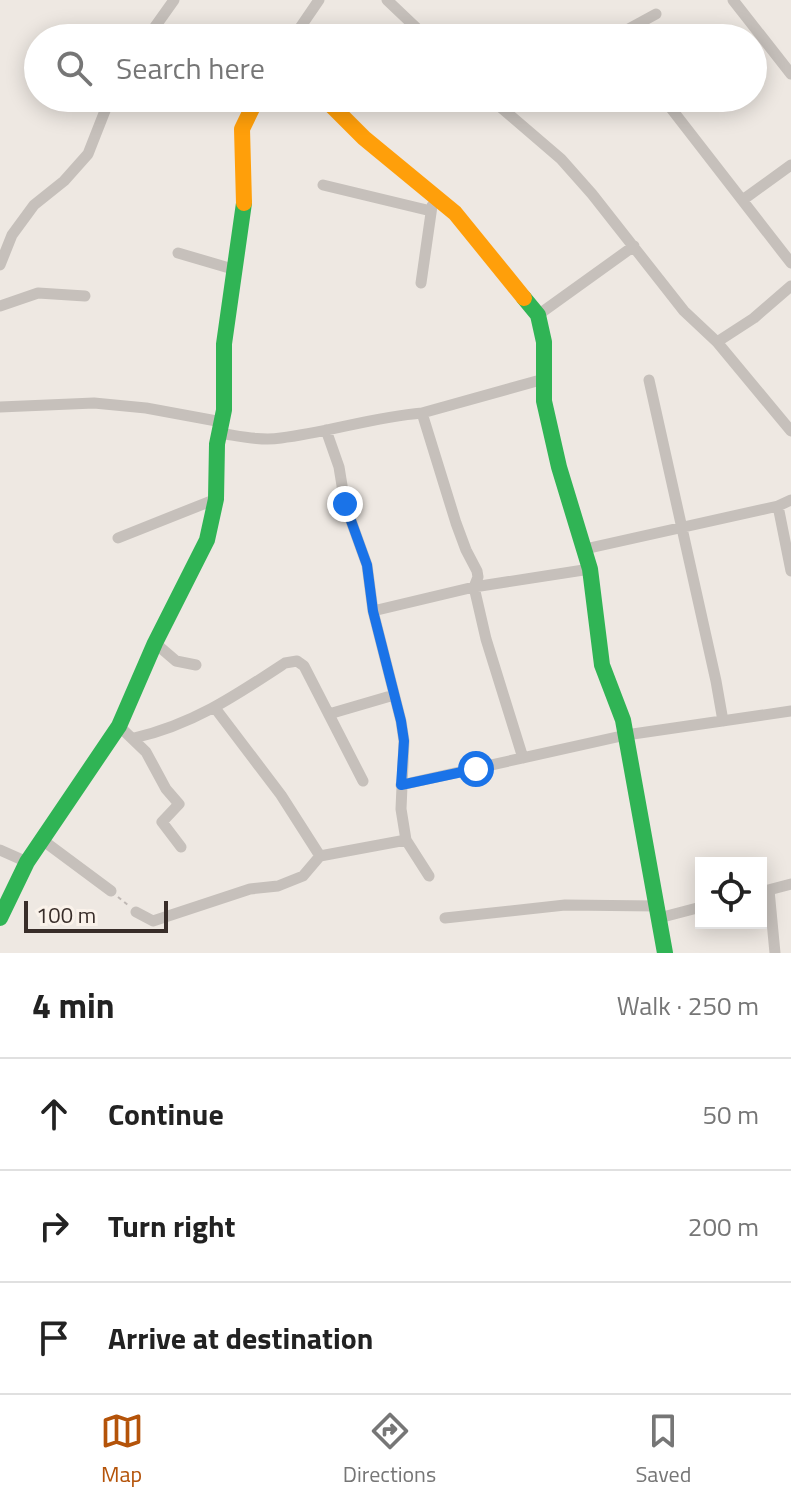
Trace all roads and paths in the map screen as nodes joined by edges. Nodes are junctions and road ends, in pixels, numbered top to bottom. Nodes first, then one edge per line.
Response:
1 (174, 0) edge
2 (319, 0) edge
3 (387, 0) edge
4 (733, 0) edge
5 (656, 14) dead end
6 (157, 24) edge
7 (303, 24) edge
8 (412, 24) edge
9 (638, 24) edge
10 (752, 24) edge
11 (767, 43) edge
12 (791, 74) edge
13 (104, 112) edge
14 (250, 112) edge
15 (338, 112) edge
16 (504, 112) edge
17 (674, 112) edge
18 (791, 165) edge
19 (323, 185) dead end
20 (744, 199) junction
21 (432, 205) junction
22 (634, 246) junction
23 (178, 253) dead end
24 (791, 263) edge
25 (0, 265) edge
26 (236, 270) junction
27 (421, 283) dead end
28 (791, 286) edge
29 (85, 296) dead end
30 (0, 306) edge
31 (538, 315) junction
32 (717, 342) junction
33 (544, 379) junction
34 (649, 380) dead end
35 (0, 407) edge
36 (422, 413) junction
37 (220, 428) junction
38 (326, 430) junction
39 (791, 431) edge
40 (216, 499) junction
41 (791, 500) edge
42 (778, 506) junction
43 (680, 527) junction
44 (118, 538) dead end
45 (585, 549) junction
46 (590, 569) junction
47 (791, 571) edge
48 (474, 587) junction
49 (373, 611) junction
50 (155, 643) junction
51 (196, 665) dead end
52 (394, 695) junction
53 (215, 708) junction
54 (791, 711) edge
55 (329, 714) junction
56 (723, 721) junction
57 (119, 726) junction
58 (626, 735) junction
59 (134, 738) junction
60 (523, 758) junction
61 (363, 781) dead end
62 (401, 785) junction
63 (41, 839) junction
64 (406, 840) junction
65 (181, 847) dead end
66 (0, 850) edge
67 (320, 856) junction
68 (27, 862) junction
69 (429, 876) dead end
70 (791, 884) edge
71 (767, 890) edge
72 (111, 891) joint
73 (767, 903) edge
74 (695, 908) edge
75 (136, 912) joint
76 (658, 912) junction
77 (0, 918) edge
78 (445, 918) dead end
79 (665, 953) edge
80 (775, 953) edge

1 - 6 street
2 - 7 street
3 - 8 street
4 - 10 street
5 - 9 street
11 - 12 street
13 - 25 street
14 - 26 street
15 - 21 street
16 - 22 street
17 - 20 street
18 - 20 street
19 - 21 street
20 - 24 street
21 - 27 street
21 - 31 street
22 - 31 street
22 - 32 street
23 - 26 street
26 - 37 street
28 - 32 street
29 - 30 street
31 - 33 street
32 - 39 street
33 - 36 street
33 - 45 street
34 - 43 street
35 - 37 street
36 - 38 street
36 - 48 street
37 - 38 street
37 - 40 street
38 - 49 street
40 - 44 street
40 - 50 street
41 - 42 street
42 - 43 street
42 - 47 street
43 - 45 street
43 - 56 street
45 - 46 street
46 - 48 street
46 - 58 street
48 - 49 street
48 - 60 street
49 - 52 street
50 - 51 street
50 - 57 street
52 - 55 street
52 - 62 street
53 - 55 street
53 - 59 street
53 - 67 street
54 - 56 street
55 - 61 street
56 - 58 street
57 - 59 street
57 - 63 street
58 - 60 street
58 - 76 street
59 - 65 street
60 - 62 street
62 - 64 street
63 - 68 street
63 - 72 street
64 - 67 street
64 - 69 street
66 - 68 street
67 - 75 street
68 - 77 street
70 - 71 street
72 - 75 path
73 - 80 street
74 - 76 street
76 - 78 street
76 - 79 street

